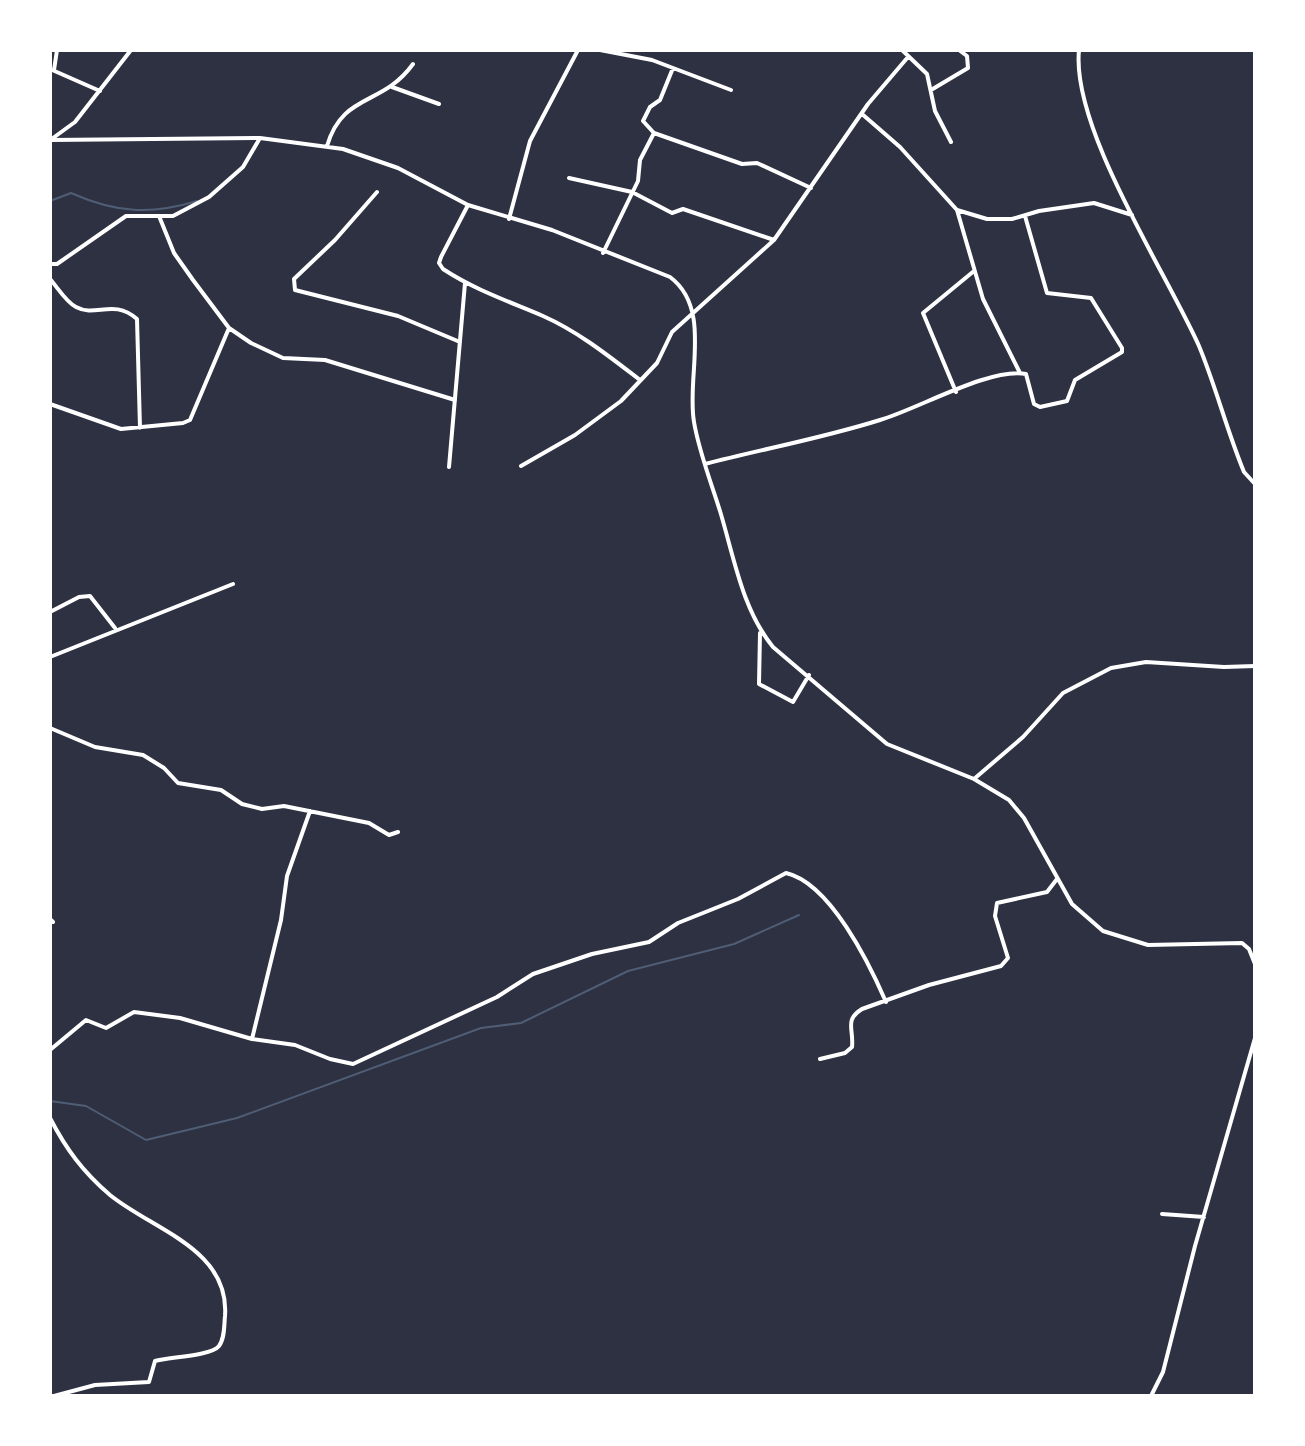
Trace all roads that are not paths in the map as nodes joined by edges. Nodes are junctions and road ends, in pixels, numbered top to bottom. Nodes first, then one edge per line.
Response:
1 (57, 50) edge
2 (131, 50) edge
3 (578, 50) edge
4 (600, 50) edge
5 (902, 50) edge
6 (959, 50) edge
7 (1079, 50) edge
8 (908, 57) junction
9 (413, 64) dead end
10 (673, 68) junction
11 (52, 69) edge
12 (392, 87) junction
13 (731, 90) dead end
14 (931, 90) junction
15 (100, 91) junction
16 (439, 104) dead end
17 (862, 114) junction
18 (654, 133) junction
19 (260, 138) junction
20 (50, 140) edge
21 (951, 142) dead end
22 (327, 146) junction
23 (569, 178) dead end
24 (811, 188) junction
25 (377, 192) dead end
26 (632, 192) junction
27 (468, 205) junction
28 (957, 210) junction
29 (1132, 215) junction
30 (159, 216) junction
31 (1025, 216) junction
32 (509, 219) junction
33 (774, 240) junction
34 (603, 253) junction
35 (50, 264) edge
36 (974, 271) junction
37 (50, 279) edge
38 (465, 283) junction
39 (693, 313) junction
40 (229, 328) junction
41 (460, 342) junction
42 (1020, 373) junction
43 (640, 380) junction
44 (956, 392) junction
45 (455, 400) junction
46 (50, 404) edge
47 (140, 428) junction
48 (705, 464) junction
49 (521, 466) dead end
50 (449, 467) dead end
51 (1255, 484) edge
52 (233, 584) dead end
53 (50, 612) edge
54 (115, 629) junction
55 (760, 630) junction
56 (50, 657) edge
57 (1255, 666) edge
58 (809, 675) junction
59 (50, 728) edge
60 (974, 779) junction
61 (310, 811) junction
62 (398, 832) dead end
63 (1057, 879) junction
64 (1255, 964) edge
65 (886, 1002) junction
66 (1255, 1038) edge
67 (252, 1039) junction
68 (50, 1050) edge
69 (820, 1059) dead end
70 (50, 1118) edge
71 (1162, 1214) dead end
72 (1204, 1217) junction
73 (54, 1396) edge
74 (1151, 1396) edge

1 - 11 street
2 - 15 street
3 - 32 street
4 - 10 street
5 - 8 street
6 - 14 street
7 - 29 street
8 - 14 street
8 - 17 street
9 - 12 street
10 - 13 street
10 - 18 street
11 - 15 street
12 - 16 street
12 - 22 street
14 - 21 street
15 - 20 street
17 - 24 street
17 - 28 street
18 - 24 street
18 - 26 street
19 - 20 street
19 - 22 street
19 - 30 street
22 - 27 street
23 - 26 street
24 - 33 street
25 - 41 street
26 - 33 street
26 - 34 street
27 - 32 street
27 - 38 street
28 - 31 street
28 - 36 street
29 - 31 street
29 - 51 street
30 - 35 street
30 - 40 street
31 - 42 street
32 - 34 street
33 - 39 street
34 - 39 street
36 - 42 street
36 - 44 street
37 - 47 street
38 - 41 street
38 - 43 street
39 - 43 street
39 - 48 street
40 - 45 street
40 - 47 street
41 - 45 street
42 - 44 street
43 - 49 street
44 - 48 street
45 - 50 street
46 - 47 street
48 - 55 street
52 - 54 street
53 - 54 street
54 - 56 street
55 - 58 street
55 - 58 street
57 - 60 street
58 - 60 street
59 - 61 street
60 - 63 street
61 - 62 street
61 - 67 street
63 - 64 street
63 - 65 street
65 - 67 street
65 - 69 street
66 - 72 street
67 - 68 street
70 - 73 street
71 - 72 street
72 - 74 street

